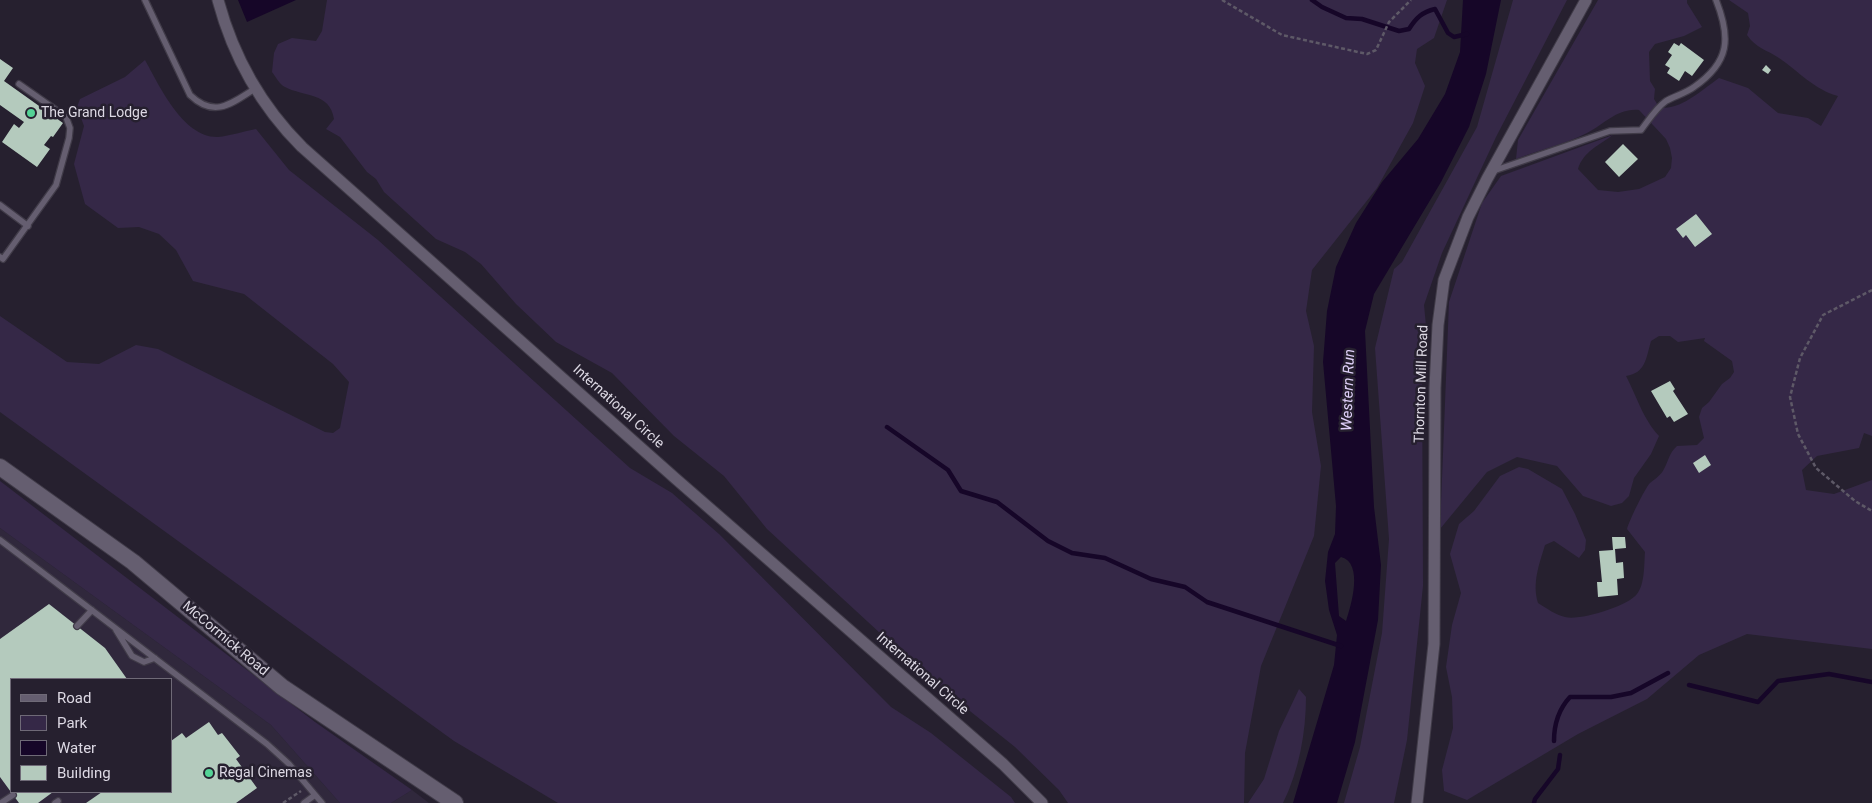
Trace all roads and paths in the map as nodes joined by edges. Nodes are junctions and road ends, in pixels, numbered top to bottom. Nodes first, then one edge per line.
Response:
1 (145, 0) edge
2 (218, 0) edge
3 (1222, 0) edge
4 (1410, 0) edge
5 (1586, 0) edge
6 (1716, 0) edge
7 (18, 84) dead end
8 (256, 88) junction
9 (1491, 172) junction
10 (0, 205) edge
11 (28, 226) junction
12 (0, 257) edge
13 (1872, 290) edge
14 (0, 467) edge
15 (1872, 511) edge
16 (0, 540) edge
17 (92, 610) junction
18 (77, 626) dead end
19 (115, 628) junction
20 (154, 658) junction
21 (308, 786) junction
22 (13, 795) dead end
23 (315, 795) junction
24 (1, 803) edge
25 (283, 803) edge
26 (304, 803) edge
27 (322, 803) edge
28 (455, 803) edge
29 (1042, 803) edge
30 (1417, 803) edge

1 - 8 lane
2 - 8 street, International Circle
3 - 4 path
5 - 9 street, Thornton Mill Road
6 - 9 lane
7 - 11 lane
8 - 29 street, International Circle
9 - 30 street, Thornton Mill Road
10 - 11 lane
11 - 12 lane
13 - 15 path
14 - 28 main road, McCormick Road
16 - 17 lane
17 - 18 lane
17 - 19 lane
19 - 20 lane
19 - 20 lane
20 - 21 lane
21 - 23 lane
21 - 25 path
22 - 24 lane
23 - 26 lane
23 - 27 lane

